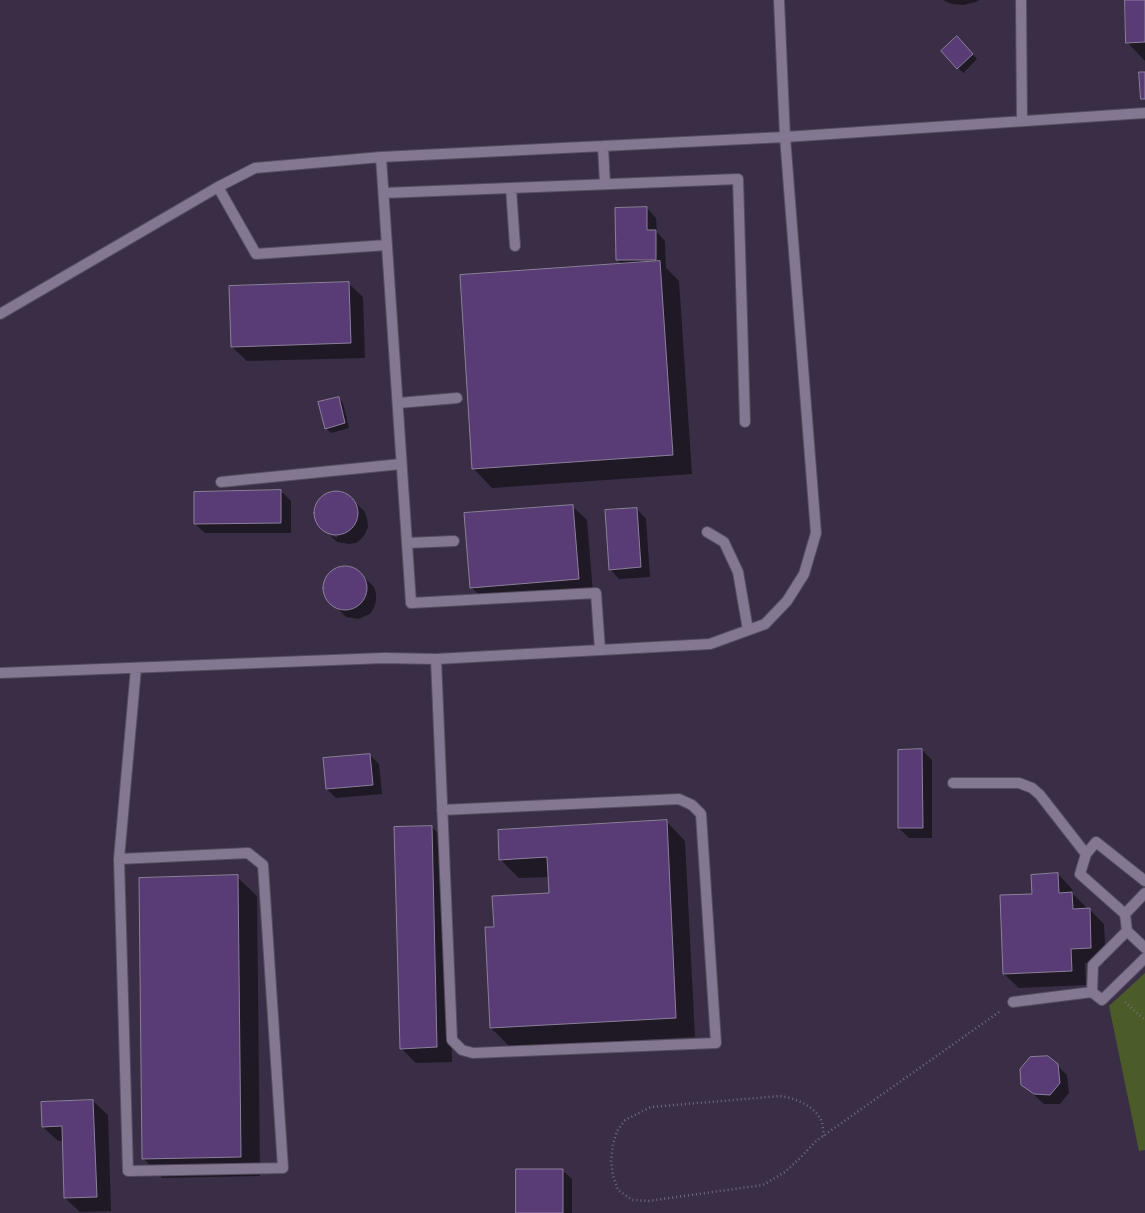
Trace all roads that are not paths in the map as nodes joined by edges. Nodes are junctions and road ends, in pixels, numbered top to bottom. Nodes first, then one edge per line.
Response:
1 (779, 0) edge
2 (1021, 0) edge
3 (1145, 113) edge
4 (1022, 121) junction
5 (785, 137) junction
6 (603, 146) junction
7 (381, 157) junction
8 (605, 184) junction
9 (218, 187) junction
10 (511, 188) junction
11 (384, 193) junction
12 (387, 245) junction
13 (515, 246) dead end
14 (0, 314) edge
15 (457, 398) dead end
16 (398, 403) junction
17 (745, 422) dead end
18 (401, 464) junction
19 (221, 482) dead end
20 (707, 532) dead end
21 (454, 541) dead end
22 (407, 543) junction
23 (748, 630) junction
24 (600, 650) junction
25 (436, 659) junction
26 (136, 668) junction
27 (0, 673) edge
28 (953, 783) dead end
29 (442, 810) junction
30 (1086, 854) junction
31 (119, 859) junction
32 (1145, 880) edge
33 (1145, 893) edge
34 (1126, 914) junction
35 (1127, 931) junction
36 (1145, 948) edge
37 (1145, 958) edge
38 (1092, 992) junction
39 (1013, 1002) road end

1 - 5 lane
2 - 4 lane
3 - 4 lane
4 - 5 lane
5 - 6 lane
5 - 23 lane
6 - 7 lane
6 - 8 lane
7 - 9 lane
7 - 11 lane
8 - 10 lane
8 - 17 lane
9 - 12 lane
9 - 14 lane
10 - 11 lane
10 - 13 lane
11 - 12 lane
12 - 16 lane
15 - 16 lane
16 - 18 lane
18 - 19 lane
18 - 22 lane
20 - 23 lane
21 - 22 lane
22 - 24 lane
23 - 24 lane
24 - 25 lane
25 - 26 lane
25 - 29 lane
26 - 27 lane
26 - 31 lane
28 - 30 lane
29 - 29 lane
30 - 32 lane
30 - 34 lane
31 - 31 lane
33 - 34 lane
34 - 35 lane
35 - 36 lane
35 - 38 lane
37 - 38 lane
38 - 39 lane

